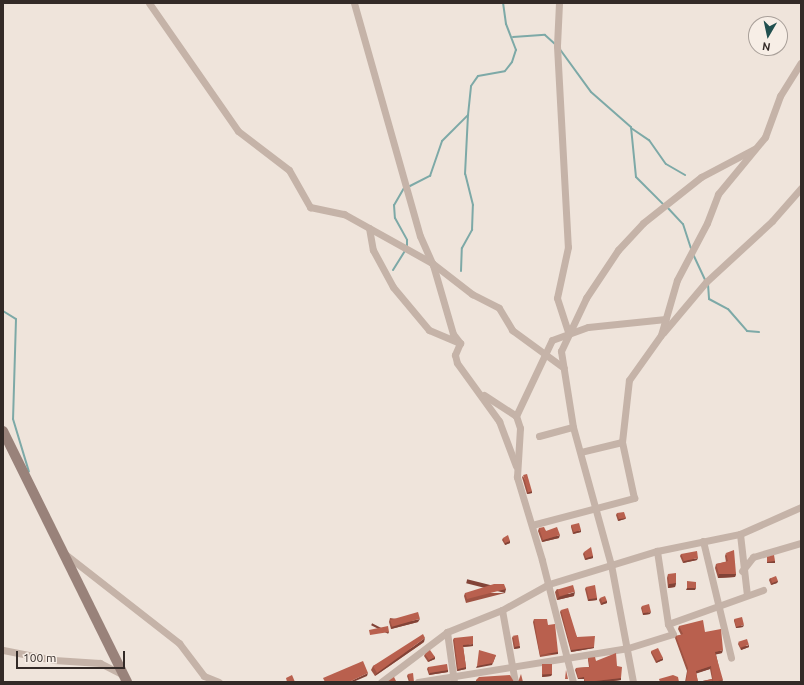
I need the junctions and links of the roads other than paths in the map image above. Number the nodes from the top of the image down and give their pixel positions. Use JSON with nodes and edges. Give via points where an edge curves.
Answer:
{"nodes":[{"id":1,"x":149,"y":3,"type":"edge"},
{"id":2,"x":354,"y":3,"type":"edge"},
{"id":3,"x":559,"y":3,"type":"edge"},
{"id":4,"x":801,"y":63,"type":"edge"},
{"id":5,"x":754,"y":149,"type":"junction"},
{"id":6,"x":801,"y":188,"type":"edge"},
{"id":7,"x":369,"y":228,"type":"junction"},
{"id":8,"x":432,"y":263,"type":"junction"},
{"id":9,"x":666,"y":319,"type":"junction"},
{"id":10,"x":568,"y":332,"type":"junction"},
{"id":11,"x":661,"y":335,"type":"junction"},
{"id":12,"x":460,"y":343,"type":"junction"},
{"id":13,"x":544,"y":355,"type":"junction"},
{"id":14,"x":564,"y":368,"type":"junction"},
{"id":15,"x":480,"y":393,"type":"junction"},
{"id":16,"x":516,"y":416,"type":"junction"},
{"id":17,"x":573,"y":427,"type":"junction"},
{"id":18,"x":3,"y":431,"type":"edge"},
{"id":19,"x":539,"y":436,"type":"dead end"},
{"id":20,"x":622,"y":442,"type":"junction"},
{"id":21,"x":581,"y":452,"type":"junction"},
{"id":22,"x":516,"y":466,"type":"junction"},
{"id":23,"x":594,"y":507,"type":"junction"},
{"id":24,"x":801,"y":508,"type":"edge"},
{"id":25,"x":532,"y":525,"type":"junction"},
{"id":26,"x":740,"y":534,"type":"junction"},
{"id":27,"x":703,"y":541,"type":"junction"},
{"id":28,"x":801,"y":543,"type":"edge"},
{"id":29,"x":61,"y":551,"type":"junction"},
{"id":30,"x":657,"y":551,"type":"junction"},
{"id":31,"x":611,"y":565,"type":"junction"},
{"id":32,"x":742,"y":571,"type":"junction"},
{"id":33,"x":549,"y":584,"type":"junction"},
{"id":34,"x":763,"y":590,"type":"dead end"},
{"id":35,"x":747,"y":595,"type":"junction"},
{"id":36,"x":720,"y":607,"type":"junction"},
{"id":37,"x":502,"y":610,"type":"junction"},
{"id":38,"x":668,"y":624,"type":"junction"},
{"id":39,"x":448,"y":632,"type":"junction"},
{"id":40,"x":628,"y":648,"type":"junction"},
{"id":41,"x":3,"y":650,"type":"edge"},
{"id":42,"x":569,"y":658,"type":"junction"},
{"id":43,"x":731,"y":658,"type":"dead end"},
{"id":44,"x":512,"y":666,"type":"junction"},
{"id":45,"x":125,"y":678,"type":"edge"},
{"id":46,"x":453,"y":679,"type":"edge"},
{"id":47,"x":219,"y":682,"type":"edge"},
{"id":48,"x":381,"y":682,"type":"edge"},
{"id":49,"x":418,"y":682,"type":"edge"},
{"id":50,"x":515,"y":682,"type":"edge"},
{"id":51,"x":573,"y":682,"type":"edge"},
{"id":52,"x":633,"y":682,"type":"edge"}],
"edges":[{"from":1,"to":7,"type":"street","via":[[238,131],[289,170],[310,207],[344,214]]},
{"from":2,"to":8,"type":"street","via":[[405,188]]},
{"from":3,"to":10,"type":"street","via":[[557,46],[568,247],[557,298]]},
{"from":4,"to":5,"type":"street","via":[[780,96],[765,137]]},
{"from":5,"to":9,"type":"street","via":[[718,194],[708,223],[676,280]]},
{"from":5,"to":10,"type":"street","via":[[701,177],[643,223],[618,250]]},
{"from":6,"to":11,"type":"street","via":[[772,221],[706,282]]},
{"from":7,"to":8,"type":"street"},
{"from":7,"to":12,"type":"street","via":[[373,250],[393,287],[429,330]]},
{"from":8,"to":12,"type":"street","via":[[453,334]]},
{"from":8,"to":13,"type":"street","via":[[472,294],[498,308],[512,330]]},
{"from":9,"to":10,"type":"street"},
{"from":9,"to":11,"type":"street"},
{"from":10,"to":13,"type":"street","via":[[552,340]]},
{"from":10,"to":14,"type":"street","via":[[561,351]]},
{"from":11,"to":20,"type":"street","via":[[629,380]]},
{"from":12,"to":15,"type":"street","via":[[455,355],[457,363]]},
{"from":13,"to":14,"type":"street"},
{"from":13,"to":16,"type":"street"},
{"from":14,"to":17,"type":"street"},
{"from":15,"to":16,"type":"street"},
{"from":15,"to":22,"type":"street","via":[[507,438]]},
{"from":16,"to":22,"type":"street","via":[[520,428]]},
{"from":17,"to":19,"type":"street"},
{"from":17,"to":21,"type":"street"},
{"from":18,"to":29,"type":"street"},
{"from":20,"to":21,"type":"street"},
{"from":20,"to":23,"type":"street","via":[[634,498]]},
{"from":21,"to":23,"type":"street"},
{"from":22,"to":25,"type":"street"},
{"from":23,"to":25,"type":"street"},
{"from":23,"to":31,"type":"street"},
{"from":24,"to":26,"type":"street"},
{"from":25,"to":33,"type":"street"},
{"from":26,"to":27,"type":"street"},
{"from":26,"to":32,"type":"street"},
{"from":27,"to":30,"type":"street"},
{"from":27,"to":36,"type":"street"},
{"from":28,"to":32,"type":"street","via":[[754,557]]},
{"from":29,"to":45,"type":"street"},
{"from":29,"to":47,"type":"street","via":[[151,619],[179,643],[197,670]]},
{"from":30,"to":31,"type":"street"},
{"from":30,"to":38,"type":"street"},
{"from":31,"to":33,"type":"street"},
{"from":31,"to":40,"type":"street"},
{"from":32,"to":35,"type":"street"},
{"from":33,"to":37,"type":"street"},
{"from":33,"to":42,"type":"street"},
{"from":34,"to":35,"type":"street"},
{"from":35,"to":36,"type":"street"},
{"from":36,"to":38,"type":"street"},
{"from":36,"to":43,"type":"street"},
{"from":37,"to":39,"type":"street"},
{"from":37,"to":44,"type":"street"},
{"from":38,"to":40,"type":"street","via":[[673,634]]},
{"from":39,"to":46,"type":"street"},
{"from":39,"to":48,"type":"street"},
{"from":40,"to":42,"type":"street"},
{"from":40,"to":52,"type":"street"},
{"from":41,"to":45,"type":"street","via":[[54,660],[100,664]]},
{"from":42,"to":44,"type":"street"},
{"from":42,"to":51,"type":"street"},
{"from":44,"to":46,"type":"street"},
{"from":44,"to":50,"type":"street"},
{"from":46,"to":49,"type":"street"}]}
